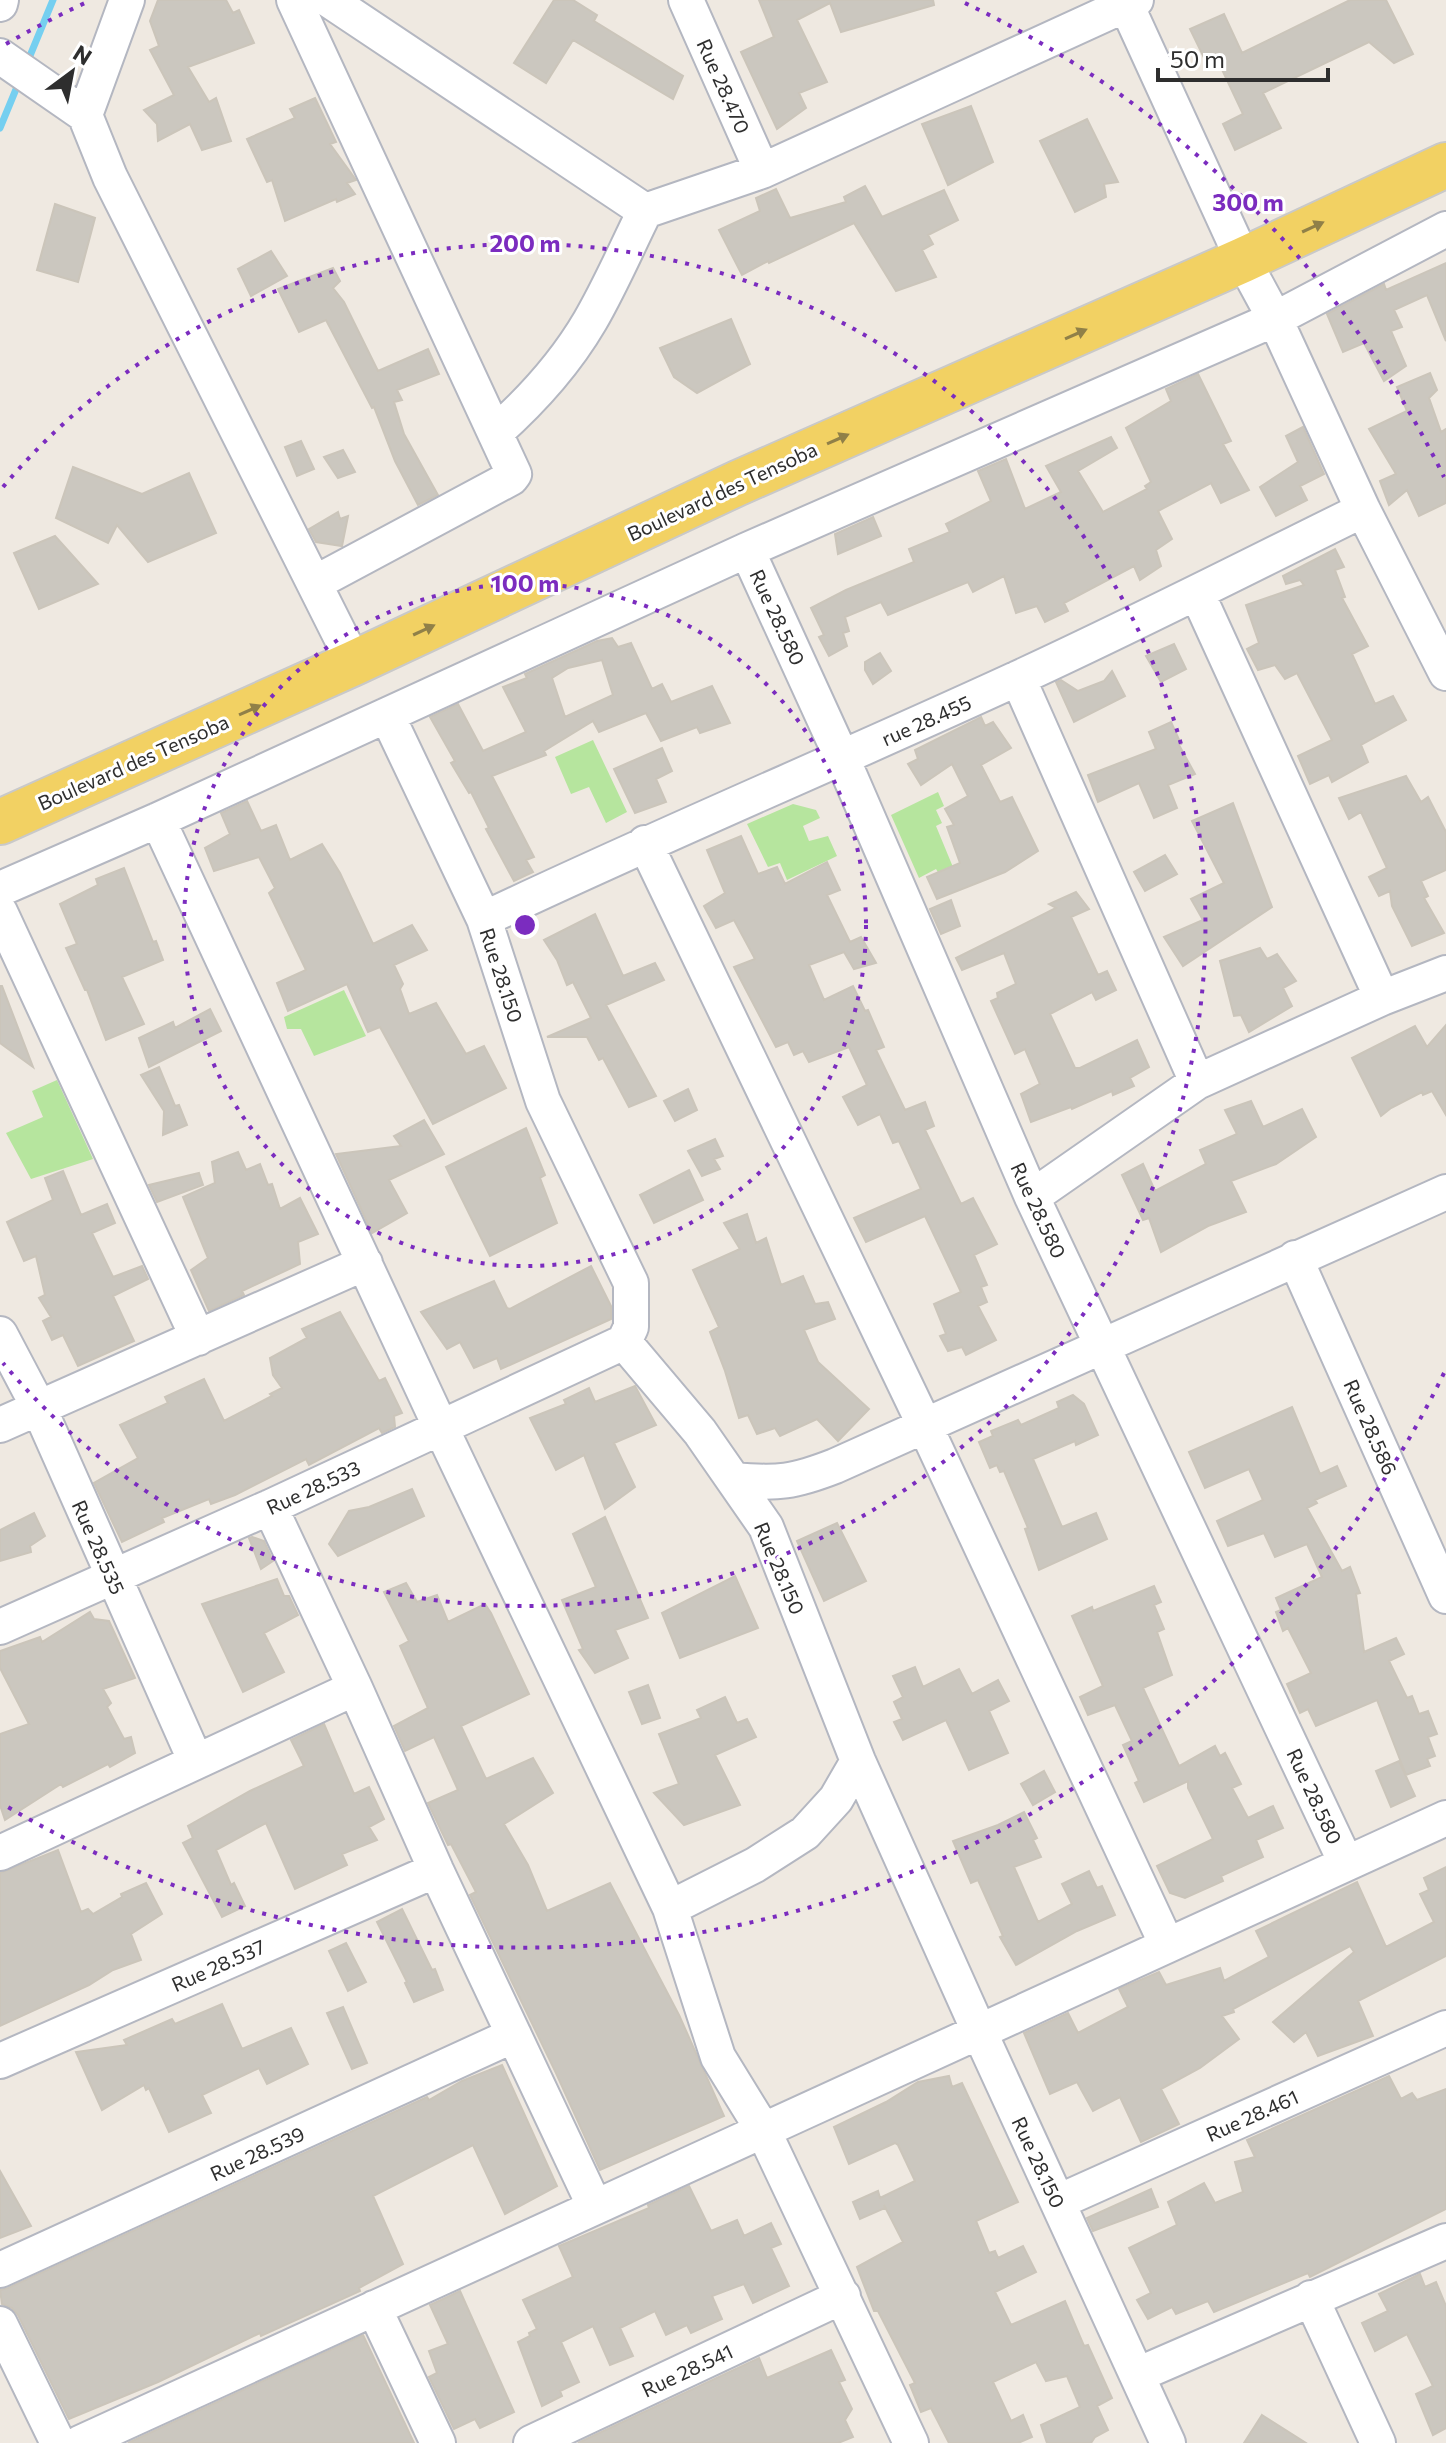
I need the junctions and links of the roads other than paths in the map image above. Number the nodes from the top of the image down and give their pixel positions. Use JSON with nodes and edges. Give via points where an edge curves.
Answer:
{"nodes":[{"id":1,"x":127,"y":0,"type":"edge"},
{"id":2,"x":294,"y":0,"type":"edge"},
{"id":3,"x":329,"y":0,"type":"edge"},
{"id":4,"x":686,"y":0,"type":"edge"},
{"id":5,"x":1129,"y":2,"type":"edge"},
{"id":6,"x":0,"y":56,"type":"edge"},
{"id":7,"x":85,"y":115,"type":"junction"},
{"id":8,"x":1446,"y":134,"type":"edge"},
{"id":9,"x":1446,"y":165,"type":"edge"},
{"id":10,"x":762,"y":171,"type":"junction"},
{"id":11,"x":645,"y":211,"type":"junction"},
{"id":12,"x":1446,"y":229,"type":"edge"},
{"id":13,"x":1236,"y":246,"type":"junction"},
{"id":14,"x":1275,"y":319,"type":"junction"},
{"id":15,"x":495,"y":433,"type":"junction"},
{"id":16,"x":1363,"y":510,"type":"junction"},
{"id":17,"x":747,"y":550,"type":"junction"},
{"id":18,"x":315,"y":583,"type":"junction"},
{"id":19,"x":1197,"y":593,"type":"junction"},
{"id":20,"x":348,"y":649,"type":"junction"},
{"id":21,"x":1446,"y":673,"type":"edge"},
{"id":22,"x":1018,"y":678,"type":"junction"},
{"id":23,"x":387,"y":715,"type":"junction"},
{"id":24,"x":842,"y":758,"type":"junction"},
{"id":25,"x":0,"y":791,"type":"edge"},
{"id":26,"x":158,"y":820,"type":"junction"},
{"id":27,"x":0,"y":822,"type":"edge"},
{"id":28,"x":645,"y":843,"type":"junction"},
{"id":29,"x":0,"y":889,"type":"edge"},
{"id":30,"x":0,"y":912,"type":"edge"},
{"id":31,"x":484,"y":919,"type":"junction"},
{"id":32,"x":1446,"y":973,"type":"edge"},
{"id":33,"x":1382,"y":998,"type":"junction"},
{"id":34,"x":1197,"y":1082,"type":"junction"},
{"id":35,"x":1446,"y":1192,"type":"edge"},
{"id":36,"x":1032,"y":1197,"type":"junction"},
{"id":37,"x":1295,"y":1258,"type":"junction"},
{"id":38,"x":365,"y":1263,"type":"junction"},
{"id":39,"x":0,"y":1334,"type":"edge"},
{"id":40,"x":198,"y":1338,"type":"junction"},
{"id":41,"x":624,"y":1342,"type":"junction"},
{"id":42,"x":1103,"y":1345,"type":"junction"},
{"id":43,"x":39,"y":1408,"type":"junction"},
{"id":44,"x":0,"y":1425,"type":"edge"},
{"id":45,"x":925,"y":1426,"type":"junction"},
{"id":46,"x":441,"y":1428,"type":"junction"},
{"id":47,"x":734,"y":1480,"type":"junction"},
{"id":48,"x":270,"y":1507,"type":"junction"},
{"id":49,"x":112,"y":1577,"type":"junction"},
{"id":50,"x":1446,"y":1596,"type":"edge"},
{"id":51,"x":0,"y":1627,"type":"edge"},
{"id":52,"x":355,"y":1688,"type":"junction"},
{"id":53,"x":858,"y":1761,"type":"junction"},
{"id":54,"x":196,"y":1762,"type":"junction"},
{"id":55,"x":1446,"y":1818,"type":"edge"},
{"id":56,"x":0,"y":1853,"type":"edge"},
{"id":57,"x":1346,"y":1863,"type":"junction"},
{"id":58,"x":436,"y":1870,"type":"junction"},
{"id":59,"x":670,"y":1908,"type":"junction"},
{"id":60,"x":1167,"y":1945,"type":"junction"},
{"id":61,"x":1446,"y":2028,"type":"edge"},
{"id":62,"x":979,"y":2031,"type":"junction"},
{"id":63,"x":514,"y":2035,"type":"junction"},
{"id":64,"x":0,"y":2061,"type":"edge"},
{"id":65,"x":763,"y":2130,"type":"junction"},
{"id":66,"x":1058,"y":2202,"type":"junction"},
{"id":67,"x":595,"y":2207,"type":"junction"},
{"id":68,"x":1446,"y":2241,"type":"edge"},
{"id":69,"x":0,"y":2270,"type":"edge"},
{"id":70,"x":843,"y":2296,"type":"junction"},
{"id":71,"x":1311,"y":2298,"type":"junction"},
{"id":72,"x":374,"y":2308,"type":"junction"},
{"id":73,"x":0,"y":2324,"type":"edge"},
{"id":74,"x":1137,"y":2375,"type":"junction"},
{"id":75,"x":58,"y":2443,"type":"edge"},
{"id":76,"x":80,"y":2443,"type":"edge"},
{"id":77,"x":438,"y":2443,"type":"edge"},
{"id":78,"x":531,"y":2443,"type":"edge"},
{"id":79,"x":911,"y":2443,"type":"edge"},
{"id":80,"x":1168,"y":2443,"type":"edge"},
{"id":81,"x":1378,"y":2443,"type":"edge"}],
"edges":[{"from":1,"to":7,"type":"street"},
{"from":2,"to":15,"type":"street"},
{"from":3,"to":11,"type":"street"},
{"from":4,"to":10,"type":"street","name":"Rue 28.470"},
{"from":5,"to":10,"type":"street"},
{"from":5,"to":13,"type":"street"},
{"from":6,"to":7,"type":"street"},
{"from":7,"to":18,"type":"street","via":[[110,177]]},
{"from":8,"to":13,"type":"main road","name":"Boulevard des Tensoba"},
{"from":13,"to":9,"type":"main road","name":"Boulevard des Tensoba","one_way":true},
{"from":10,"to":11,"type":"street"},
{"from":11,"to":15,"type":"street","via":[[583,332],[521,410]]},
{"from":12,"to":14,"type":"street"},
{"from":13,"to":14,"type":"street"},
{"from":13,"to":20,"type":"main road","name":"Boulevard des Tensoba","via":[[738,483]]},
{"from":14,"to":16,"type":"street"},
{"from":14,"to":17,"type":"street"},
{"from":15,"to":18,"type":"street","via":[[512,468],[511,478]]},
{"from":16,"to":19,"type":"street","name":"rue 28.455"},
{"from":16,"to":21,"type":"street"},
{"from":17,"to":23,"type":"street"},
{"from":17,"to":24,"type":"street","name":"Rue 28.580"},
{"from":18,"to":20,"type":"street"},
{"from":19,"to":22,"type":"street","name":"rue 28.455"},
{"from":19,"to":33,"type":"street"},
{"from":20,"to":25,"type":"main road","name":"Boulevard des Tensoba"},
{"from":27,"to":20,"type":"main road","name":"Boulevard des Tensoba","one_way":true},
{"from":22,"to":24,"type":"street","name":"rue 28.455"},
{"from":22,"to":34,"type":"street"},
{"from":23,"to":26,"type":"street"},
{"from":23,"to":31,"type":"street","name":"Rue 28.150"},
{"from":24,"to":28,"type":"street","name":"rue 28.455"},
{"from":24,"to":36,"type":"street","name":"Rue 28.580"},
{"from":26,"to":29,"type":"street"},
{"from":26,"to":38,"type":"street"},
{"from":28,"to":31,"type":"street","name":"rue 28.455"},
{"from":28,"to":45,"type":"street"},
{"from":30,"to":40,"type":"street"},
{"from":31,"to":41,"type":"street","name":"Rue 28.150","via":[[543,1101],[631,1283],[631,1327]]},
{"from":32,"to":33,"type":"street"},
{"from":33,"to":34,"type":"street"},
{"from":34,"to":36,"type":"street"},
{"from":35,"to":37,"type":"street"},
{"from":36,"to":42,"type":"street","name":"Rue 28.580"},
{"from":37,"to":42,"type":"street"},
{"from":37,"to":50,"type":"street","name":"Rue 28.586"},
{"from":38,"to":40,"type":"street"},
{"from":38,"to":46,"type":"street"},
{"from":39,"to":43,"type":"street","name":"Rue 28.535"},
{"from":40,"to":43,"type":"street"},
{"from":41,"to":46,"type":"street","name":"Rue 28.533"},
{"from":41,"to":47,"type":"street","name":"Rue 28.150"},
{"from":42,"to":45,"type":"street"},
{"from":42,"to":57,"type":"street","name":"Rue 28.580"},
{"from":43,"to":44,"type":"street"},
{"from":43,"to":49,"type":"street","name":"Rue 28.535"},
{"from":45,"to":47,"type":"street","via":[[798,1480]]},
{"from":45,"to":60,"type":"street"},
{"from":46,"to":48,"type":"street","name":"Rue 28.533"},
{"from":46,"to":59,"type":"street"},
{"from":47,"to":53,"type":"street","name":"Rue 28.150","via":[[766,1527]]},
{"from":48,"to":49,"type":"street","name":"Rue 28.533"},
{"from":48,"to":52,"type":"street"},
{"from":49,"to":51,"type":"street","name":"Rue 28.533"},
{"from":49,"to":54,"type":"street","name":"Rue 28.535"},
{"from":52,"to":54,"type":"street"},
{"from":52,"to":58,"type":"street"},
{"from":53,"to":59,"type":"street","via":[[836,1799],[805,1833]]},
{"from":53,"to":62,"type":"street","name":"Rue 28.150"},
{"from":54,"to":56,"type":"street"},
{"from":55,"to":57,"type":"street"},
{"from":57,"to":60,"type":"street"},
{"from":58,"to":63,"type":"street"},
{"from":58,"to":64,"type":"street","name":"Rue 28.537"},
{"from":59,"to":65,"type":"street","via":[[718,2057]]},
{"from":60,"to":62,"type":"street"},
{"from":61,"to":66,"type":"street","name":"Rue 28.461"},
{"from":62,"to":65,"type":"street"},
{"from":62,"to":66,"type":"street","name":"Rue 28.150"},
{"from":63,"to":67,"type":"street"},
{"from":63,"to":69,"type":"street","name":"Rue 28.539"},
{"from":65,"to":67,"type":"street"},
{"from":65,"to":70,"type":"street"},
{"from":66,"to":74,"type":"street","name":"Rue 28.150"},
{"from":67,"to":72,"type":"street"},
{"from":68,"to":71,"type":"street"},
{"from":70,"to":78,"type":"street","name":"Rue 28.541"},
{"from":70,"to":79,"type":"street"},
{"from":71,"to":74,"type":"street"},
{"from":71,"to":81,"type":"street"},
{"from":72,"to":76,"type":"street"},
{"from":72,"to":77,"type":"street"},
{"from":73,"to":75,"type":"street"},
{"from":74,"to":80,"type":"street","name":"Rue 28.150"}]}
